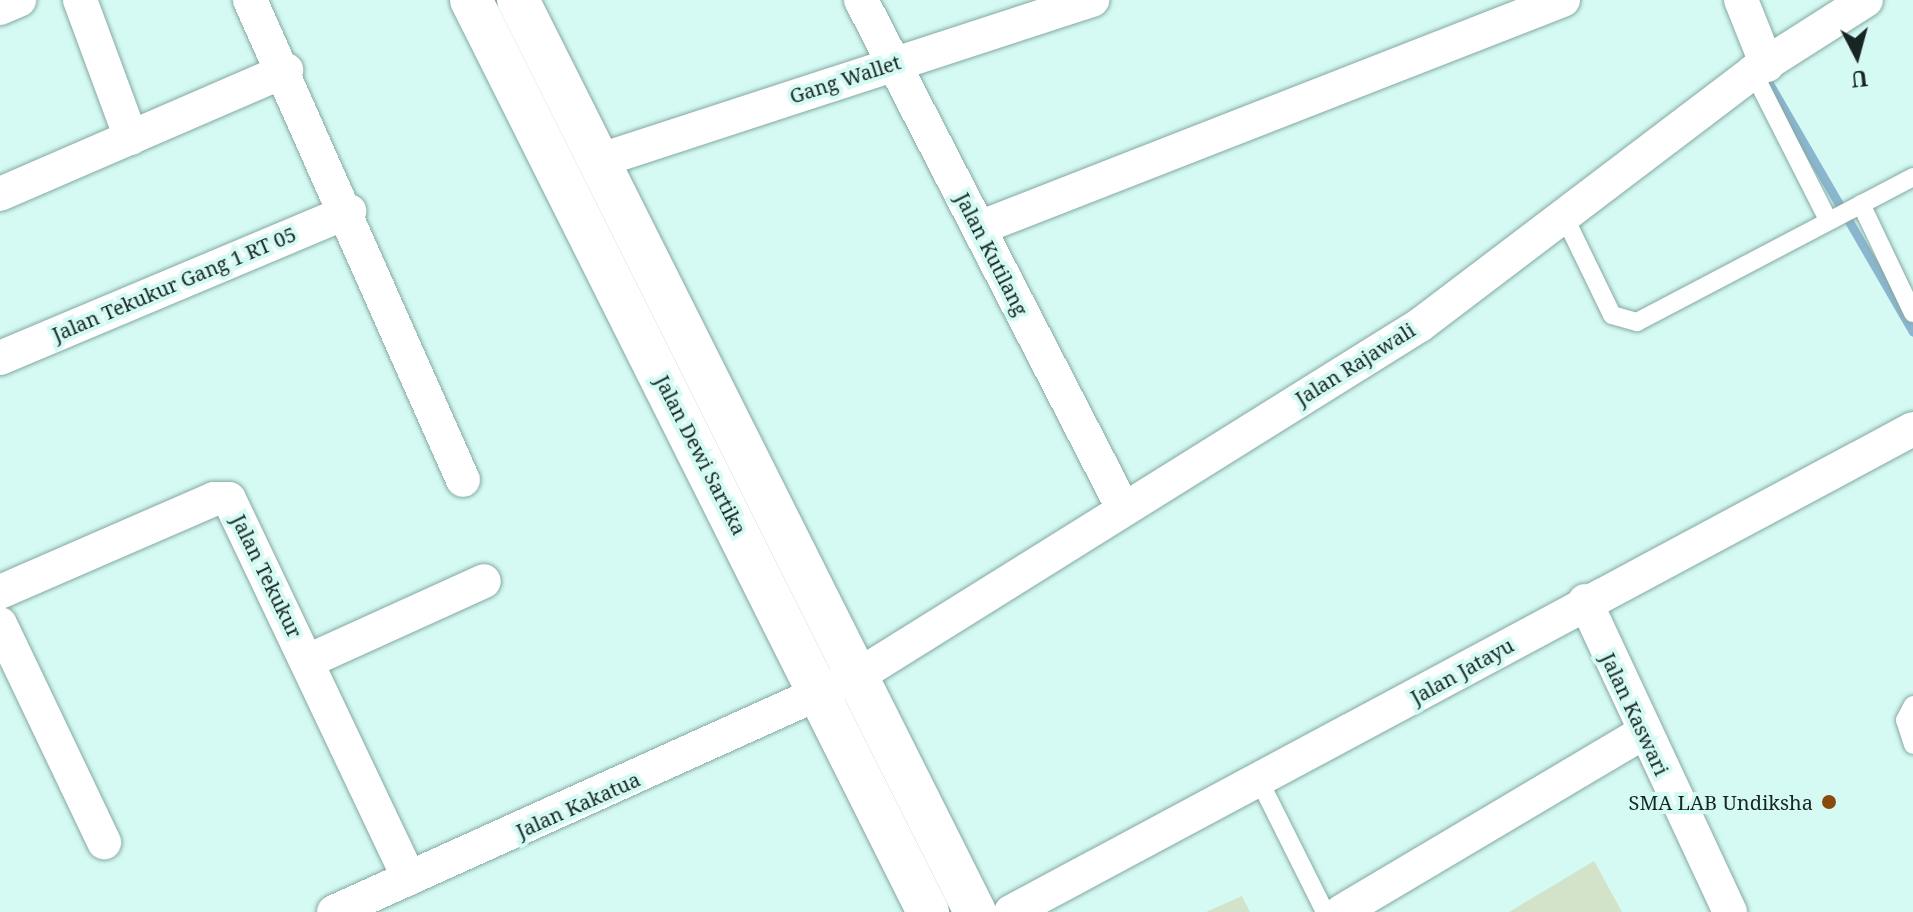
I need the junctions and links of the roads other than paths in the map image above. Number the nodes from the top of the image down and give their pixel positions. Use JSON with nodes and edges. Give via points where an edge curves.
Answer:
{"nodes":[{"id":1,"x":19,"y":0,"type":"edge"},
{"id":2,"x":80,"y":0,"type":"edge"},
{"id":3,"x":250,"y":0,"type":"edge"},
{"id":4,"x":861,"y":0,"type":"edge"},
{"id":5,"x":1092,"y":0,"type":"edge"},
{"id":6,"x":1563,"y":0,"type":"edge"},
{"id":7,"x":1741,"y":0,"type":"edge"},
{"id":8,"x":1866,"y":0,"type":"edge"},
{"id":9,"x":520,"y":1,"type":"edge"},
{"id":10,"x":0,"y":8,"type":"edge"},
{"id":11,"x":476,"y":10,"type":"edge"},
{"id":12,"x":894,"y":62,"type":"junction"},
{"id":13,"x":1760,"y":69,"type":"junction"},
{"id":14,"x":286,"y":70,"type":"junction"},
{"id":15,"x":131,"y":138,"type":"junction"},
{"id":16,"x":598,"y":161,"type":"junction"},
{"id":17,"x":1913,"y":177,"type":"edge"},
{"id":18,"x":0,"y":194,"type":"edge"},
{"id":19,"x":1860,"y":205,"type":"junction"},
{"id":20,"x":349,"y":211,"type":"junction"},
{"id":21,"x":1564,"y":216,"type":"junction"},
{"id":22,"x":1832,"y":218,"type":"junction"},
{"id":23,"x":979,"y":228,"type":"junction"},
{"id":24,"x":1913,"y":313,"type":"edge"},
{"id":25,"x":0,"y":358,"type":"edge"},
{"id":26,"x":1913,"y":429,"type":"edge"},
{"id":27,"x":463,"y":480,"type":"dead end"},
{"id":28,"x":1123,"y":508,"type":"junction"},
{"id":29,"x":484,"y":581,"type":"dead end"},
{"id":30,"x":0,"y":592,"type":"edge"},
{"id":31,"x":1585,"y":601,"type":"junction"},
{"id":32,"x":0,"y":624,"type":"edge"},
{"id":33,"x":308,"y":661,"type":"junction"},
{"id":34,"x":859,"y":675,"type":"junction"},
{"id":35,"x":823,"y":696,"type":"junction"},
{"id":36,"x":1913,"y":705,"type":"edge"},
{"id":37,"x":1643,"y":733,"type":"junction"},
{"id":38,"x":1913,"y":745,"type":"edge"},
{"id":39,"x":1261,"y":784,"type":"junction"},
{"id":40,"x":104,"y":842,"type":"dead end"},
{"id":41,"x":409,"y":878,"type":"junction"},
{"id":42,"x":334,"y":912,"type":"edge"},
{"id":43,"x":928,"y":912,"type":"edge"},
{"id":44,"x":975,"y":912,"type":"edge"},
{"id":45,"x":1011,"y":912,"type":"edge"},
{"id":46,"x":1325,"y":912,"type":"edge"},
{"id":47,"x":1341,"y":912,"type":"edge"},
{"id":48,"x":1730,"y":912,"type":"edge"}],
"edges":[{"from":1,"to":10,"type":"street"},
{"from":2,"to":15,"type":"street"},
{"from":3,"to":14,"type":"street"},
{"from":4,"to":12,"type":"street","name":"Jalan Kutilang"},
{"from":5,"to":12,"type":"street","name":"Gang Wallet"},
{"from":6,"to":23,"type":"street"},
{"from":7,"to":13,"type":"street"},
{"from":8,"to":13,"type":"street","name":"Jalan Rajawali"},
{"from":9,"to":11,"type":"street"},
{"from":9,"to":16,"type":"street","name":"Jalan Dewi Sartika"},
{"from":11,"to":35,"type":"street","name":"Jalan Dewi Sartika"},
{"from":12,"to":16,"type":"street","name":"Gang Wallet"},
{"from":12,"to":23,"type":"street","name":"Jalan Kutilang"},
{"from":13,"to":21,"type":"street","name":"Jalan Rajawali"},
{"from":13,"to":22,"type":"lane"},
{"from":14,"to":15,"type":"street"},
{"from":14,"to":20,"type":"street"},
{"from":15,"to":18,"type":"street"},
{"from":16,"to":34,"type":"street","name":"Jalan Dewi Sartika"},
{"from":17,"to":19,"type":"lane"},
{"from":19,"to":22,"type":"lane"},
{"from":19,"to":24,"type":"lane"},
{"from":20,"to":25,"type":"street","name":"Jalan Tekukur Gang 1 RT 05"},
{"from":20,"to":27,"type":"street"},
{"from":21,"to":22,"type":"lane","via":[[1612,315],[1622,323],[1652,320]]},
{"from":21,"to":28,"type":"street","name":"Jalan Rajawali","via":[[1420,325]]},
{"from":23,"to":28,"type":"street","name":"Jalan Kutilang"},
{"from":26,"to":31,"type":"street","name":"Jalan Jatayu"},
{"from":28,"to":34,"type":"street","name":"Jalan Rajawali"},
{"from":29,"to":33,"type":"street"},
{"from":30,"to":33,"type":"street","name":"Jalan Tekukur","via":[[214,499],[229,499]]},
{"from":31,"to":37,"type":"street","name":"Jalan Kaswari"},
{"from":31,"to":39,"type":"street","name":"Jalan Jatayu"},
{"from":32,"to":40,"type":"street"},
{"from":33,"to":41,"type":"street","name":"Jalan Tekukur"},
{"from":34,"to":35,"type":"street","name":"Jalan Rajawali"},
{"from":34,"to":44,"type":"street","name":"Jalan Dewi Sartika"},
{"from":35,"to":41,"type":"street","name":"Jalan Kakatua"},
{"from":35,"to":43,"type":"street","name":"Jalan Dewi Sartika"},
{"from":36,"to":38,"type":"lane","via":[[1905,720]]},
{"from":37,"to":47,"type":"street"},
{"from":37,"to":48,"type":"street","name":"Jalan Kaswari"},
{"from":39,"to":45,"type":"street","name":"Jalan Jatayu"},
{"from":39,"to":46,"type":"lane"},
{"from":41,"to":42,"type":"street","name":"Jalan Kakatua"}]}
